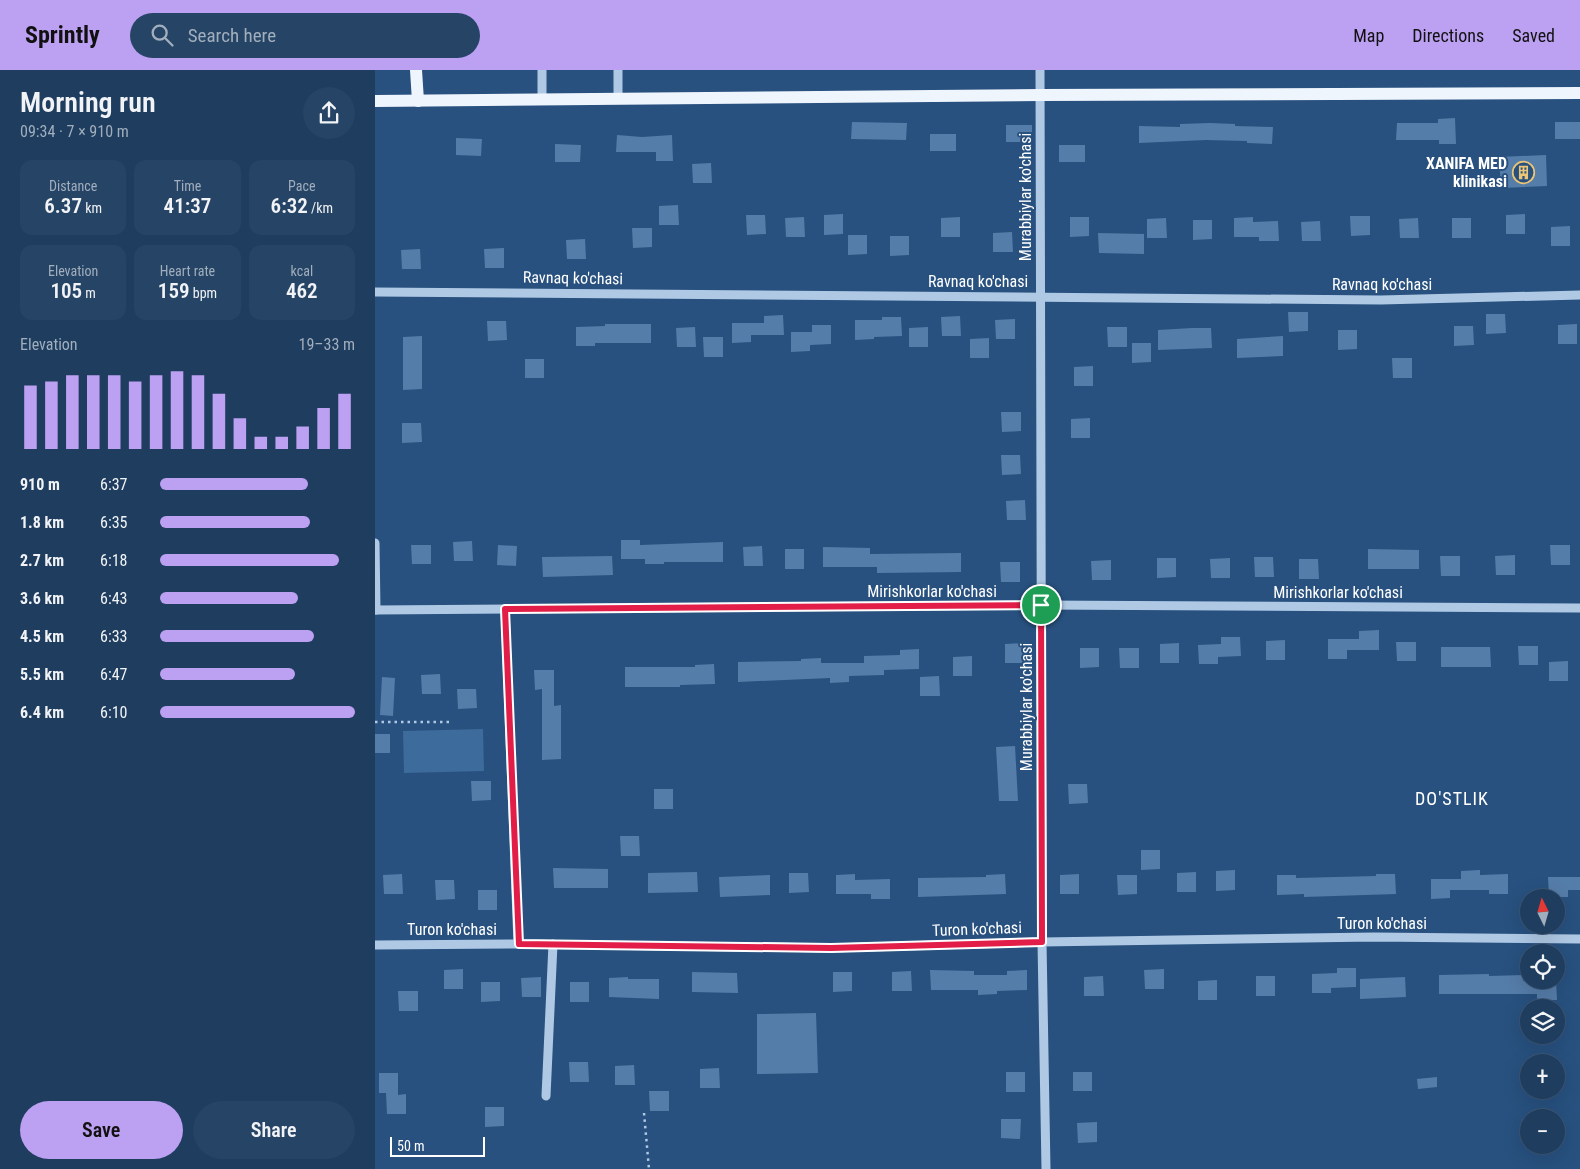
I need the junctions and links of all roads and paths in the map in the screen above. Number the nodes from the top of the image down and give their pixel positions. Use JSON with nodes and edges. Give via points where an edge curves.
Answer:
{"nodes":[{"id":1,"x":416,"y":70,"type":"edge"},
{"id":2,"x":542,"y":70,"type":"edge"},
{"id":3,"x":618,"y":70,"type":"edge"},
{"id":4,"x":1040,"y":70,"type":"edge"},
{"id":5,"x":1580,"y":93,"type":"edge"},
{"id":6,"x":1040,"y":95,"type":"junction"},
{"id":7,"x":542,"y":99,"type":"junction"},
{"id":8,"x":618,"y":99,"type":"junction"},
{"id":9,"x":375,"y":101,"type":"edge"},
{"id":10,"x":418,"y":101,"type":"junction"},
{"id":11,"x":375,"y":292,"type":"edge"},
{"id":12,"x":1580,"y":295,"type":"edge"},
{"id":13,"x":1040,"y":296,"type":"junction"},
{"id":14,"x":375,"y":543,"type":"edge"},
{"id":15,"x":1041,"y":605,"type":"junction"},
{"id":16,"x":1580,"y":608,"type":"edge"},
{"id":17,"x":505,"y":609,"type":"junction"},
{"id":18,"x":376,"y":610,"type":"edge"},
{"id":19,"x":375,"y":722,"type":"edge"},
{"id":20,"x":450,"y":722,"type":"dead end"},
{"id":21,"x":1580,"y":939,"type":"edge"},
{"id":22,"x":1042,"y":942,"type":"junction"},
{"id":23,"x":519,"y":944,"type":"junction"},
{"id":24,"x":553,"y":944,"type":"junction"},
{"id":25,"x":375,"y":945,"type":"edge"},
{"id":26,"x":546,"y":1096,"type":"dead end"},
{"id":27,"x":644,"y":1113,"type":"dead end"},
{"id":28,"x":649,"y":1169,"type":"edge"},
{"id":29,"x":1046,"y":1169,"type":"edge"}],
"edges":[{"from":1,"to":10,"type":"main road"},
{"from":2,"to":7,"type":"street"},
{"from":3,"to":8,"type":"street"},
{"from":4,"to":6,"type":"street","name":"Murabbiylar ko'chasi"},
{"from":5,"to":6,"type":"main road"},
{"from":6,"to":8,"type":"main road"},
{"from":6,"to":13,"type":"street","name":"Murabbiylar ko'chasi"},
{"from":7,"to":8,"type":"main road"},
{"from":7,"to":10,"type":"main road"},
{"from":9,"to":10,"type":"main road"},
{"from":11,"to":13,"type":"street","name":"Ravnaq ko'chasi"},
{"from":12,"to":13,"type":"street","name":"Ravnaq ko'chasi","via":[[1381,300]]},
{"from":13,"to":15,"type":"street","name":"Murabbiylar ko'chasi"},
{"from":14,"to":18,"type":"street"},
{"from":15,"to":16,"type":"street","name":"Mirishkorlar ko'chasi"},
{"from":15,"to":17,"type":"street","name":"Mirishkorlar ko'chasi"},
{"from":15,"to":22,"type":"street","name":"Murabbiylar ko'chasi"},
{"from":17,"to":18,"type":"street","name":"Mirishkorlar ko'chasi"},
{"from":17,"to":23,"type":"street"},
{"from":19,"to":20,"type":"path"},
{"from":21,"to":22,"type":"street","name":"Turon ko'chasi"},
{"from":22,"to":24,"type":"street","name":"Turon ko'chasi","via":[[831,948]]},
{"from":22,"to":29,"type":"street","name":"Murabbiylar ko'chasi"},
{"from":23,"to":24,"type":"street","name":"Turon ko'chasi"},
{"from":23,"to":25,"type":"street","name":"Turon ko'chasi"},
{"from":24,"to":26,"type":"street"},
{"from":27,"to":28,"type":"path"}]}
